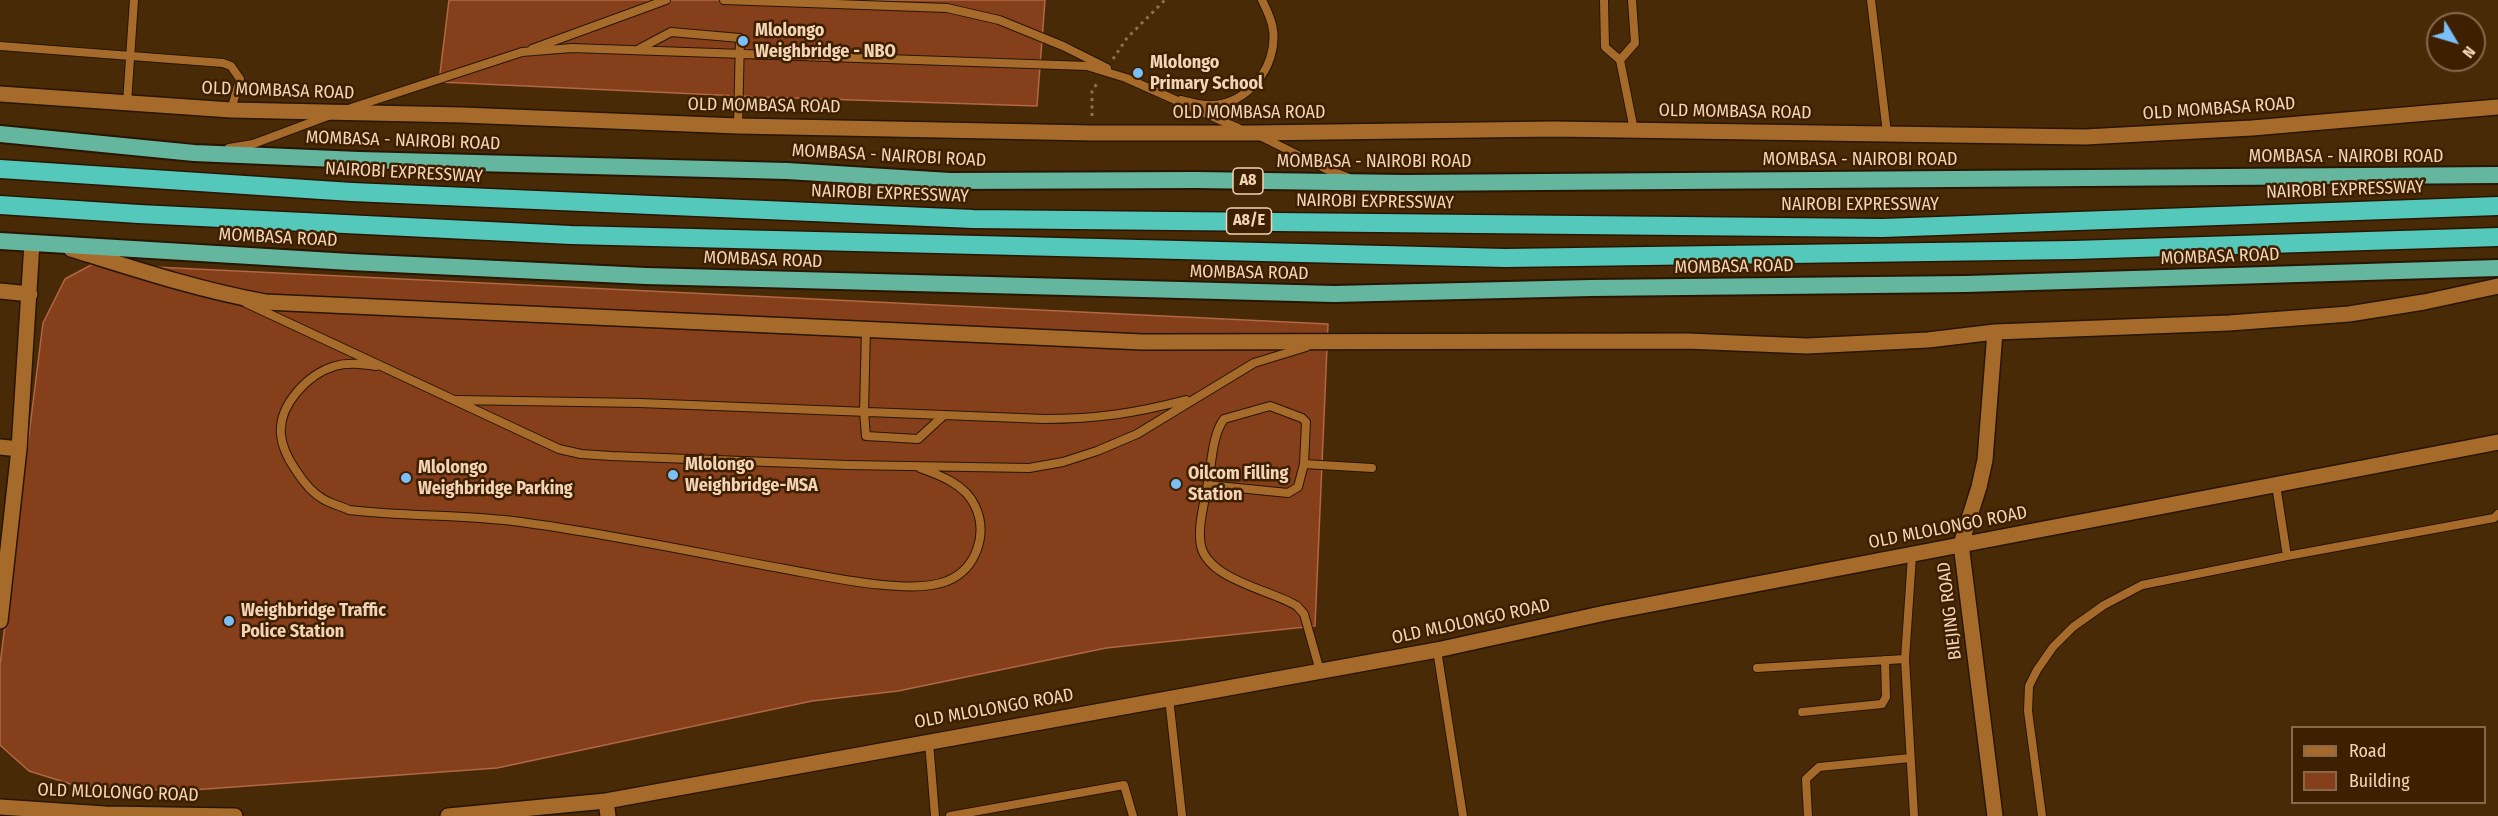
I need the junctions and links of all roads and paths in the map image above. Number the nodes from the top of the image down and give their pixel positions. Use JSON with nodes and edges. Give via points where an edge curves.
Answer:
{"nodes":[{"id":1,"x":134,"y":0,"type":"edge"},
{"id":2,"x":666,"y":0,"type":"edge"},
{"id":3,"x":724,"y":0,"type":"edge"},
{"id":4,"x":1262,"y":0,"type":"edge"},
{"id":5,"x":1604,"y":0,"type":"edge"},
{"id":6,"x":1632,"y":0,"type":"edge"},
{"id":7,"x":1871,"y":0,"type":"edge"},
{"id":8,"x":0,"y":45,"type":"edge"},
{"id":9,"x":637,"y":50,"type":"junction"},
{"id":10,"x":522,"y":52,"type":"junction"},
{"id":11,"x":740,"y":54,"type":"junction"},
{"id":12,"x":130,"y":57,"type":"junction"},
{"id":13,"x":1620,"y":60,"type":"junction"},
{"id":14,"x":1126,"y":78,"type":"junction"},
{"id":15,"x":0,"y":94,"type":"edge"},
{"id":16,"x":1170,"y":98,"type":"junction"},
{"id":17,"x":127,"y":104,"type":"junction"},
{"id":18,"x":2498,"y":107,"type":"edge"},
{"id":19,"x":231,"y":110,"type":"junction"},
{"id":20,"x":338,"y":113,"type":"junction"},
{"id":21,"x":738,"y":126,"type":"junction"},
{"id":22,"x":1634,"y":130,"type":"junction"},
{"id":23,"x":1254,"y":133,"type":"junction"},
{"id":24,"x":1887,"y":133,"type":"junction"},
{"id":25,"x":0,"y":134,"type":"edge"},
{"id":26,"x":194,"y":153,"type":"junction"},
{"id":27,"x":0,"y":169,"type":"edge"},
{"id":28,"x":2498,"y":175,"type":"edge"},
{"id":29,"x":1406,"y":183,"type":"junction"},
{"id":30,"x":0,"y":205,"type":"edge"},
{"id":31,"x":2498,"y":206,"type":"edge"},
{"id":32,"x":2498,"y":237,"type":"edge"},
{"id":33,"x":0,"y":241,"type":"edge"},
{"id":34,"x":32,"y":243,"type":"junction"},
{"id":35,"x":60,"y":245,"type":"junction"},
{"id":36,"x":2498,"y":268,"type":"edge"},
{"id":37,"x":2498,"y":286,"type":"edge"},
{"id":38,"x":0,"y":291,"type":"edge"},
{"id":39,"x":30,"y":294,"type":"junction"},
{"id":40,"x":232,"y":296,"type":"junction"},
{"id":41,"x":866,"y":328,"type":"junction"},
{"id":42,"x":1995,"y":332,"type":"junction"},
{"id":43,"x":1316,"y":343,"type":"junction"},
{"id":44,"x":389,"y":369,"type":"junction"},
{"id":45,"x":1197,"y":398,"type":"junction"},
{"id":46,"x":454,"y":400,"type":"junction"},
{"id":47,"x":864,"y":412,"type":"junction"},
{"id":48,"x":944,"y":415,"type":"junction"},
{"id":49,"x":2498,"y":442,"type":"edge"},
{"id":50,"x":0,"y":447,"type":"edge"},
{"id":51,"x":19,"y":449,"type":"junction"},
{"id":52,"x":1304,"y":464,"type":"junction"},
{"id":53,"x":913,"y":466,"type":"junction"},
{"id":54,"x":1372,"y":468,"type":"dead end"},
{"id":55,"x":1208,"y":485,"type":"junction"},
{"id":56,"x":2276,"y":485,"type":"junction"},
{"id":57,"x":2498,"y":514,"type":"edge"},
{"id":58,"x":1961,"y":544,"type":"junction"},
{"id":59,"x":1912,"y":556,"type":"junction"},
{"id":60,"x":2287,"y":556,"type":"junction"},
{"id":61,"x":2,"y":576,"type":"edge"},
{"id":62,"x":0,"y":621,"type":"edge"},
{"id":63,"x":1437,"y":650,"type":"junction"},
{"id":64,"x":1905,"y":659,"type":"junction"},
{"id":65,"x":1885,"y":660,"type":"junction"},
{"id":66,"x":1757,"y":668,"type":"dead end"},
{"id":67,"x":1320,"y":671,"type":"junction"},
{"id":68,"x":1168,"y":697,"type":"junction"},
{"id":69,"x":1802,"y":712,"type":"dead end"},
{"id":70,"x":929,"y":741,"type":"junction"},
{"id":71,"x":1910,"y":758,"type":"junction"},
{"id":72,"x":607,"y":808,"type":"edge"},
{"id":73,"x":3,"y":810,"type":"edge"},
{"id":74,"x":105,"y":815,"type":"edge"},
{"id":75,"x":235,"y":816,"type":"edge"},
{"id":76,"x":448,"y":816,"type":"edge"},
{"id":77,"x":935,"y":816,"type":"edge"},
{"id":78,"x":950,"y":816,"type":"edge"},
{"id":79,"x":1133,"y":816,"type":"edge"},
{"id":80,"x":1182,"y":816,"type":"edge"},
{"id":81,"x":1461,"y":816,"type":"edge"},
{"id":82,"x":1808,"y":816,"type":"edge"},
{"id":83,"x":1914,"y":816,"type":"edge"},
{"id":84,"x":1995,"y":816,"type":"edge"},
{"id":85,"x":2042,"y":816,"type":"edge"}],
"edges":[{"from":1,"to":12,"type":"lane"},
{"from":2,"to":10,"type":"lane"},
{"from":3,"to":14,"type":"lane","via":[[946,8],[972,13],[1063,46]]},
{"from":4,"to":16,"type":"lane","via":[[1272,24],[1273,47],[1267,67],[1256,83],[1228,102],[1209,105]]},
{"from":5,"to":13,"type":"lane","via":[[1605,47]]},
{"from":6,"to":13,"type":"lane","via":[[1635,43]]},
{"from":7,"to":24,"type":"lane"},
{"from":8,"to":12,"type":"lane"},
{"from":9,"to":10,"type":"lane","via":[[572,48]]},
{"from":9,"to":11,"type":"lane"},
{"from":9,"to":11,"type":"lane","via":[[671,32],[740,38]]},
{"from":10,"to":20,"type":"lane"},
{"from":11,"to":14,"type":"lane","via":[[1087,66]]},
{"from":11,"to":21,"type":"lane"},
{"from":12,"to":17,"type":"lane"},
{"from":12,"to":19,"type":"lane","via":[[231,66],[240,79]]},
{"from":13,"to":22,"type":"lane"},
{"from":14,"to":16,"type":"lane"},
{"from":15,"to":17,"type":"street","name":"OLD MOMBASA ROAD"},
{"from":16,"to":23,"type":"lane"},
{"from":17,"to":19,"type":"street","name":"OLD MOMBASA ROAD"},
{"from":18,"to":24,"type":"street","name":"OLD MOMBASA ROAD","via":[[2252,128],[2085,137]]},
{"from":19,"to":20,"type":"street","name":"OLD MOMBASA ROAD"},
{"from":20,"to":21,"type":"street","name":"OLD MOMBASA ROAD"},
{"from":20,"to":26,"type":"lane","via":[[253,144]]},
{"from":21,"to":23,"type":"street","name":"OLD MOMBASA ROAD"},
{"from":22,"to":23,"type":"street","name":"OLD MOMBASA ROAD"},
{"from":22,"to":24,"type":"street","name":"OLD MOMBASA ROAD"},
{"from":23,"to":29,"type":"lane","via":[[1361,182]]},
{"from":25,"to":26,"type":"highway","name":"MOMBASA - NAIROBI ROAD","number":"A8"},
{"from":26,"to":29,"type":"highway","name":"MOMBASA - NAIROBI ROAD","number":"A8","via":[[787,171],[950,181]]},
{"from":27,"to":31,"type":"highway","name":"NAIROBI EXPRESSWAY","number":"A8/E","via":[[352,192],[973,219],[1882,228]]},
{"from":28,"to":29,"type":"highway","name":"MOMBASA - NAIROBI ROAD","number":"A8"},
{"from":30,"to":32,"type":"highway","number":"A8/E","via":[[571,235],[1505,258],[2073,250]]},
{"from":33,"to":34,"type":"highway","name":"MOMBASA ROAD"},
{"from":34,"to":35,"type":"highway","name":"MOMBASA ROAD"},
{"from":34,"to":39,"type":"street"},
{"from":35,"to":36,"type":"highway","name":"MOMBASA ROAD","via":[[646,276],[1334,294],[1966,284]]},
{"from":35,"to":40,"type":"street"},
{"from":37,"to":42,"type":"street","via":[[2349,314]]},
{"from":38,"to":39,"type":"street"},
{"from":39,"to":51,"type":"street"},
{"from":40,"to":41,"type":"street","via":[[321,305]]},
{"from":40,"to":44,"type":"lane"},
{"from":41,"to":43,"type":"street","via":[[1143,342]]},
{"from":41,"to":47,"type":"lane"},
{"from":42,"to":43,"type":"street","via":[[1807,346],[1687,341]]},
{"from":42,"to":58,"type":"street","name":"BIEJING ROAD","via":[[1984,460]]},
{"from":43,"to":45,"type":"lane","via":[[1254,363]]},
{"from":44,"to":46,"type":"lane"},
{"from":44,"to":53,"type":"lane","via":[[358,363],[334,366],[303,386],[284,415],[281,435],[301,480],[323,499],[349,510],[520,522],[862,582],[923,586],[947,581],[967,569],[976,553],[980,517],[966,492]]},
{"from":45,"to":48,"type":"lane","via":[[1120,416],[1088,419]]},
{"from":45,"to":53,"type":"lane","via":[[1137,434],[1063,462],[1029,468]]},
{"from":46,"to":47,"type":"lane"},
{"from":46,"to":53,"type":"lane","via":[[559,449],[581,454]]},
{"from":47,"to":48,"type":"lane"},
{"from":47,"to":48,"type":"lane","via":[[866,436],[918,439]]},
{"from":49,"to":56,"type":"street","name":"OLD MLOLONGO ROAD"},
{"from":50,"to":51,"type":"street"},
{"from":51,"to":61,"type":"street"},
{"from":52,"to":54,"type":"lane"},
{"from":52,"to":55,"type":"lane","via":[[1298,487],[1288,493]]},
{"from":52,"to":55,"type":"lane","via":[[1306,422],[1265,406],[1224,419]]},
{"from":55,"to":67,"type":"lane","via":[[1200,536],[1205,555],[1220,571],[1297,606],[1305,614]]},
{"from":56,"to":58,"type":"street","name":"OLD MLOLONGO ROAD"},
{"from":56,"to":60,"type":"lane"},
{"from":57,"to":60,"type":"lane","via":[[2494,518]]},
{"from":58,"to":59,"type":"street","name":"OLD MLOLONGO ROAD"},
{"from":58,"to":84,"type":"street","name":"BIEJING ROAD"},
{"from":59,"to":63,"type":"street","name":"OLD MLOLONGO ROAD","via":[[1605,613]]},
{"from":59,"to":64,"type":"lane"},
{"from":60,"to":85,"type":"lane","via":[[2142,585],[2104,604],[2053,647],[2029,686],[2028,711]]},
{"from":61,"to":62,"type":"street"},
{"from":63,"to":67,"type":"street","name":"OLD MLOLONGO ROAD"},
{"from":63,"to":81,"type":"lane"},
{"from":64,"to":65,"type":"lane"},
{"from":64,"to":71,"type":"lane"},
{"from":65,"to":66,"type":"lane"},
{"from":65,"to":69,"type":"lane","via":[[1886,697],[1882,704]]},
{"from":67,"to":68,"type":"street","name":"OLD MLOLONGO ROAD"},
{"from":68,"to":70,"type":"street","name":"OLD MLOLONGO ROAD"},
{"from":68,"to":80,"type":"lane"},
{"from":70,"to":72,"type":"street","name":"OLD MLOLONGO ROAD"},
{"from":70,"to":77,"type":"lane"},
{"from":71,"to":82,"type":"lane","via":[[1820,767],[1806,779]]},
{"from":71,"to":83,"type":"lane"},
{"from":72,"to":76,"type":"street","name":"OLD MLOLONGO ROAD"},
{"from":73,"to":74,"type":"street","name":"OLD MLOLONGO ROAD"},
{"from":74,"to":75,"type":"street","name":"OLD MLOLONGO ROAD"},
{"from":78,"to":79,"type":"lane","via":[[1124,785]]}]}
